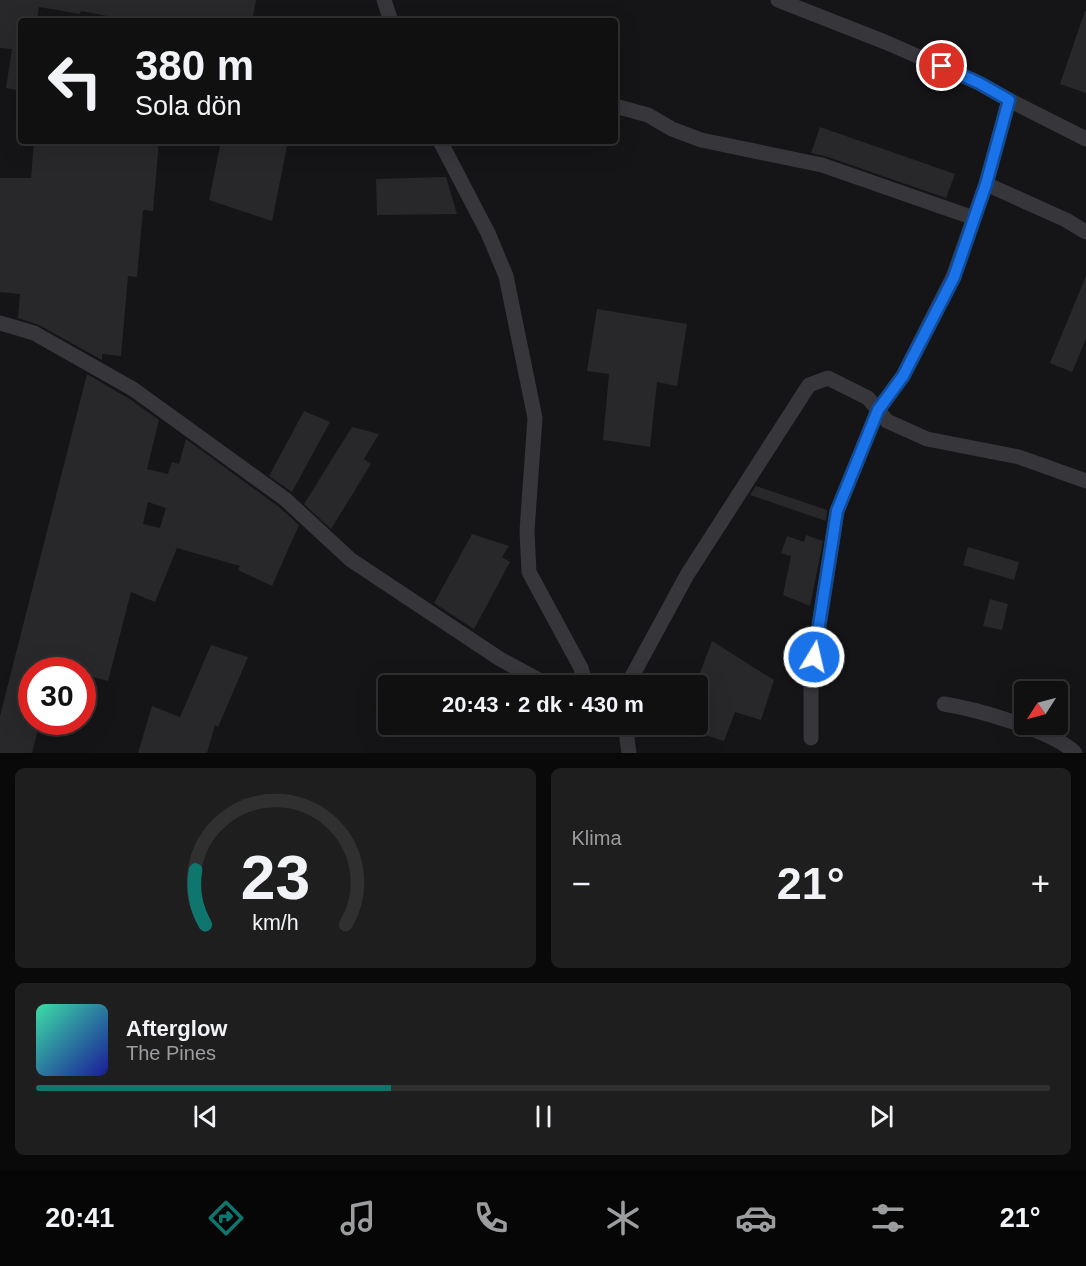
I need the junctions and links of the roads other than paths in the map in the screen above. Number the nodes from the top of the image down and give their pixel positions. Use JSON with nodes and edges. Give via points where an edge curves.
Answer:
{"nodes":[{"id":1,"x":384,"y":0,"type":"edge"},
{"id":2,"x":778,"y":0,"type":"edge"},
{"id":3,"x":390,"y":18,"type":"edge"},
{"id":4,"x":1009,"y":100,"type":"junction"},
{"id":5,"x":618,"y":107,"type":"edge"},
{"id":6,"x":1086,"y":139,"type":"edge"},
{"id":7,"x":442,"y":144,"type":"edge"},
{"id":8,"x":986,"y":184,"type":"junction"},
{"id":9,"x":974,"y":218,"type":"junction"},
{"id":10,"x":1086,"y":231,"type":"edge"},
{"id":11,"x":0,"y":323,"type":"edge"},
{"id":12,"x":878,"y":410,"type":"junction"},
{"id":13,"x":1086,"y":481,"type":"edge"},
{"id":14,"x":530,"y":675,"type":"edge"},
{"id":15,"x":583,"y":675,"type":"edge"},
{"id":16,"x":633,"y":675,"type":"edge"},
{"id":17,"x":944,"y":704,"type":"dead end"},
{"id":18,"x":627,"y":735,"type":"edge"},
{"id":19,"x":811,"y":738,"type":"dead end"},
{"id":20,"x":629,"y":753,"type":"edge"},
{"id":21,"x":1075,"y":753,"type":"edge"}],
"edges":[{"from":1,"to":3,"type":"street"},
{"from":2,"to":4,"type":"street","via":[[895,46]]},
{"from":4,"to":6,"type":"street"},
{"from":4,"to":8,"type":"street"},
{"from":5,"to":9,"type":"street","via":[[648,115],[701,140],[822,165]]},
{"from":7,"to":15,"type":"street","via":[[506,276],[535,418],[527,531],[529,572]]},
{"from":8,"to":9,"type":"street"},
{"from":8,"to":10,"type":"street"},
{"from":9,"to":12,"type":"street","via":[[954,277],[903,376]]},
{"from":11,"to":14,"type":"street","via":[[34,333],[133,389],[285,499],[351,560]]},
{"from":12,"to":13,"type":"street","via":[[887,421],[927,439],[1019,457]]},
{"from":12,"to":16,"type":"street","via":[[868,398],[828,378],[809,385],[687,575]]},
{"from":12,"to":19,"type":"street","via":[[837,511],[811,677]]},
{"from":17,"to":21,"type":"street","via":[[976,710],[1045,734],[1067,744]]},
{"from":18,"to":20,"type":"street"}]}
